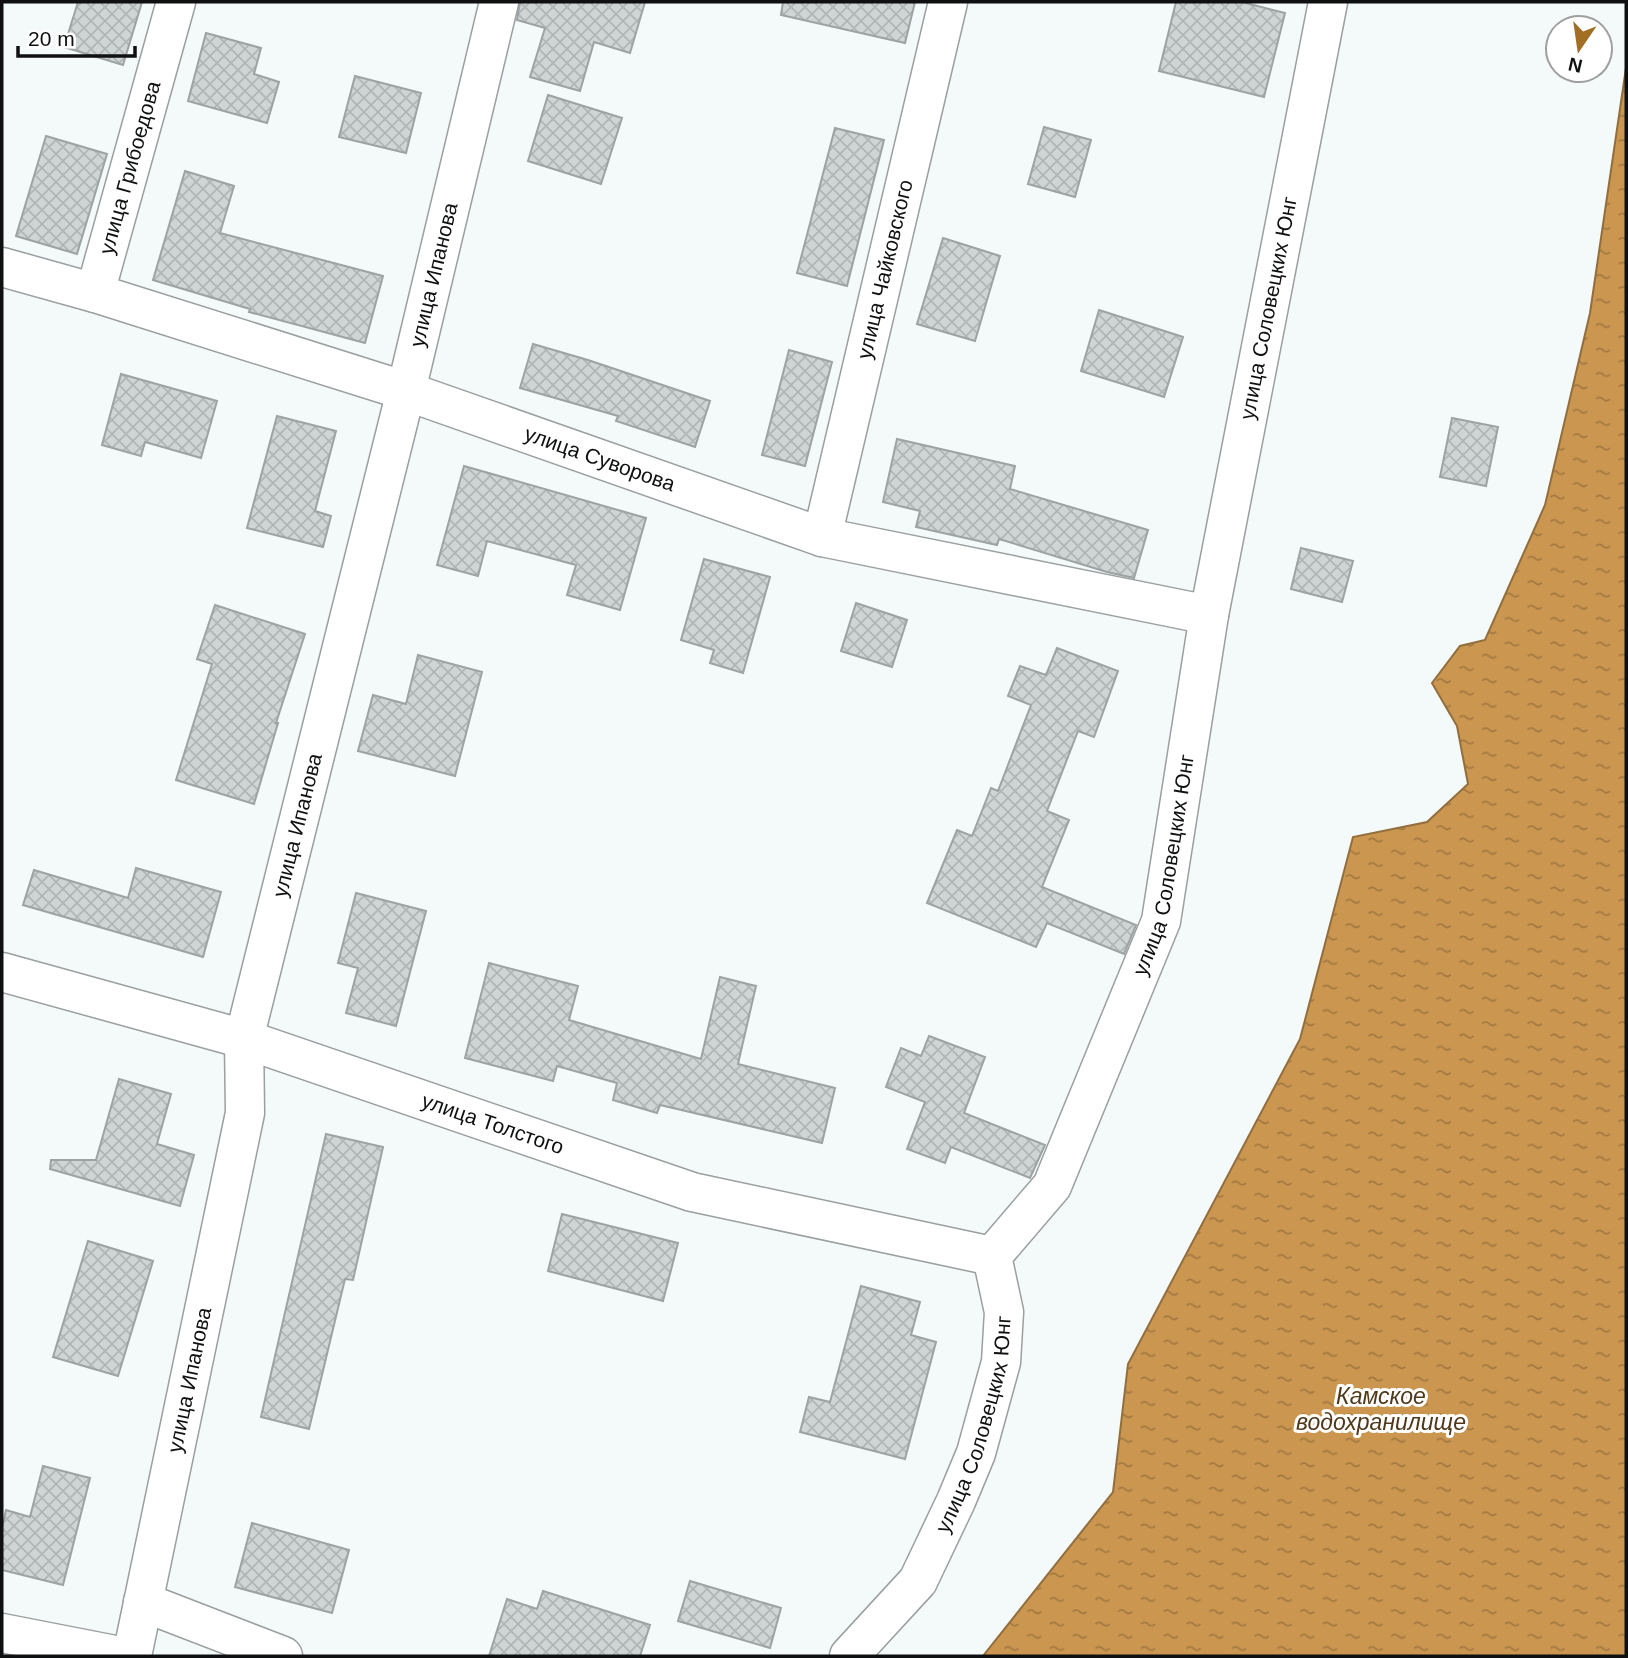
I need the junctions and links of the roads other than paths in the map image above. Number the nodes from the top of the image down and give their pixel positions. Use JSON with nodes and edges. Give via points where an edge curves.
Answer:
{"nodes":[{"id":1,"x":176,"y":2,"type":"edge"},
{"id":2,"x":499,"y":2,"type":"edge"},
{"id":3,"x":948,"y":2,"type":"edge"},
{"id":4,"x":1328,"y":2,"type":"edge"},
{"id":5,"x":2,"y":267,"type":"edge"},
{"id":6,"x":95,"y":293,"type":"junction"},
{"id":7,"x":406,"y":391,"type":"junction"},
{"id":8,"x":822,"y":537,"type":"junction"},
{"id":9,"x":1209,"y":615,"type":"junction"},
{"id":10,"x":2,"y":972,"type":"edge"},
{"id":11,"x":244,"y":1039,"type":"junction"},
{"id":12,"x":992,"y":1256,"type":"junction"},
{"id":13,"x":143,"y":1602,"type":"junction"},
{"id":14,"x":2,"y":1633,"type":"edge"},
{"id":15,"x":120,"y":1656,"type":"edge"},
{"id":16,"x":132,"y":1656,"type":"edge"},
{"id":17,"x":283,"y":1656,"type":"edge"},
{"id":18,"x":849,"y":1656,"type":"edge"}],
"edges":[{"from":1,"to":6,"type":"street","name":"улица Грибоедова"},
{"from":2,"to":7,"type":"street","name":"улица Ипанова"},
{"from":3,"to":8,"type":"street","name":"улица Чайковского"},
{"from":4,"to":9,"type":"street","name":"улица Соловецких Юнг"},
{"from":5,"to":6,"type":"street","name":"улица Суворова"},
{"from":6,"to":7,"type":"street","name":"улица Суворова"},
{"from":7,"to":8,"type":"street","name":"улица Суворова"},
{"from":7,"to":11,"type":"street","name":"улица Ипанова"},
{"from":8,"to":9,"type":"street","name":"улица Суворова"},
{"from":9,"to":12,"type":"street","name":"улица Соловецких Юнг","via":[[1161,921],[1052,1186]]},
{"from":10,"to":11,"type":"street","name":"улица Толстого"},
{"from":11,"to":12,"type":"street","name":"улица Толстого","via":[[692,1192]]},
{"from":11,"to":13,"type":"street","name":"улица Ипанова","via":[[245,1112]]},
{"from":12,"to":18,"type":"street","name":"улица Соловецких Юнг","via":[[1004,1312],[1001,1363],[976,1453],[918,1581]]},
{"from":13,"to":16,"type":"street","name":"улица Ипанова"},
{"from":13,"to":17,"type":"street"},
{"from":14,"to":15,"type":"street"}]}
